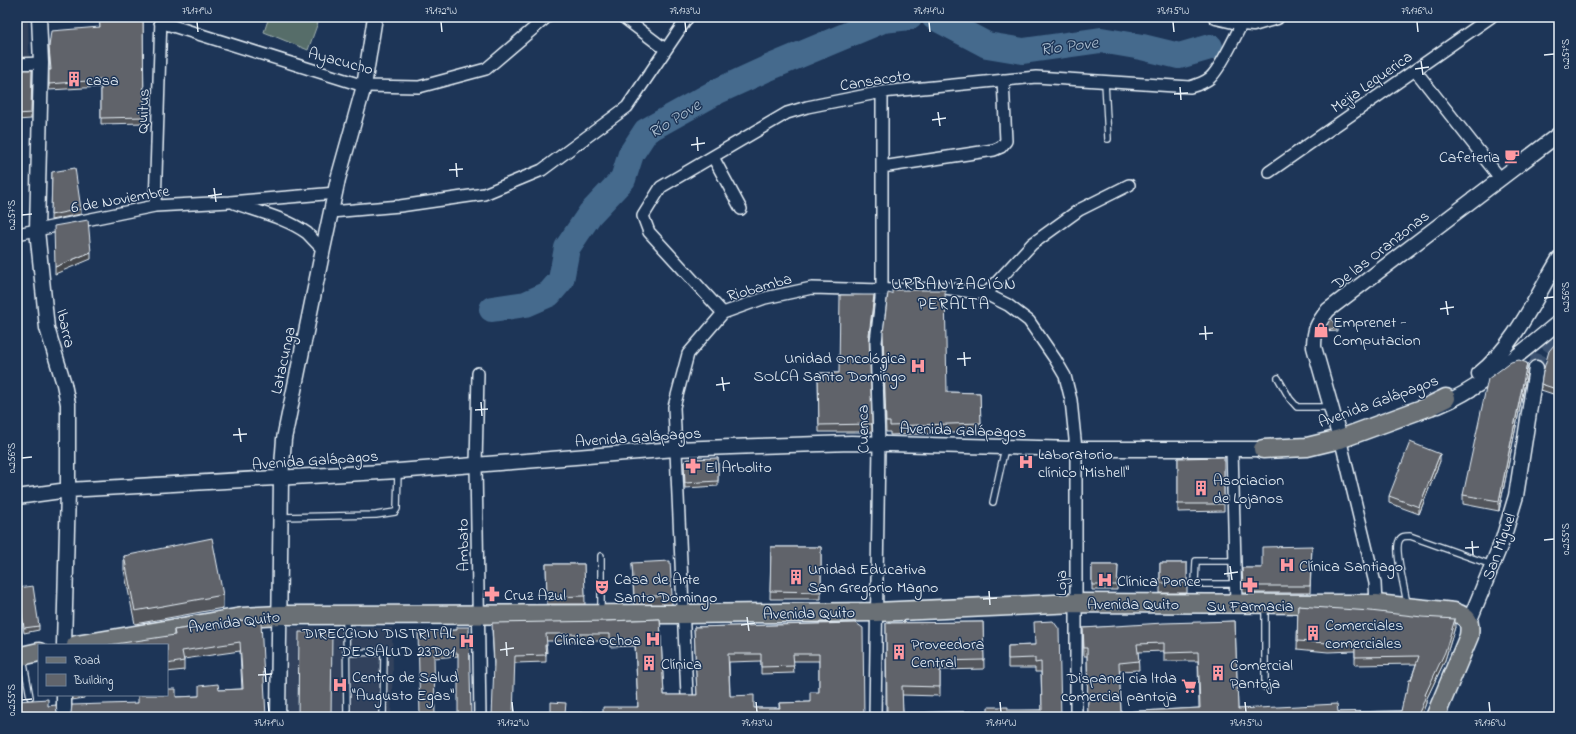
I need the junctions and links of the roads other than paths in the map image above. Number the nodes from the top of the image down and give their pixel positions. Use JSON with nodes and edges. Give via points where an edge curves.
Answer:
{"nodes":[{"id":1,"x":39,"y":17,"type":"edge"},
{"id":2,"x":375,"y":17,"type":"edge"},
{"id":3,"x":547,"y":17,"type":"edge"},
{"id":4,"x":623,"y":17,"type":"edge"},
{"id":5,"x":688,"y":17,"type":"edge"},
{"id":6,"x":1277,"y":17,"type":"edge"},
{"id":7,"x":1491,"y":17,"type":"edge"},
{"id":8,"x":1221,"y":18,"type":"edge"},
{"id":9,"x":160,"y":19,"type":"edge"},
{"id":10,"x":1242,"y":23,"type":"junction"},
{"id":11,"x":665,"y":49,"type":"junction"},
{"id":12,"x":41,"y":63,"type":"junction"},
{"id":13,"x":17,"y":64,"type":"edge"},
{"id":14,"x":1415,"y":70,"type":"junction"},
{"id":15,"x":1003,"y":80,"type":"junction"},
{"id":16,"x":1105,"y":82,"type":"junction"},
{"id":17,"x":364,"y":86,"type":"junction"},
{"id":18,"x":882,"y":92,"type":"junction"},
{"id":19,"x":1559,"y":134,"type":"edge"},
{"id":20,"x":1108,"y":139,"type":"dead end"},
{"id":21,"x":713,"y":157,"type":"junction"},
{"id":22,"x":882,"y":167,"type":"junction"},
{"id":23,"x":1269,"y":172,"type":"dead end"},
{"id":24,"x":1500,"y":178,"type":"junction"},
{"id":25,"x":1129,"y":185,"type":"dead end"},
{"id":26,"x":336,"y":193,"type":"junction"},
{"id":27,"x":230,"y":202,"type":"junction"},
{"id":28,"x":155,"y":206,"type":"junction"},
{"id":29,"x":741,"y":208,"type":"dead end"},
{"id":30,"x":331,"y":212,"type":"junction"},
{"id":31,"x":37,"y":230,"type":"junction"},
{"id":32,"x":17,"y":234,"type":"edge"},
{"id":33,"x":323,"y":249,"type":"junction"},
{"id":34,"x":1559,"y":259,"type":"edge"},
{"id":35,"x":882,"y":290,"type":"junction"},
{"id":36,"x":986,"y":294,"type":"junction"},
{"id":37,"x":723,"y":313,"type":"junction"},
{"id":38,"x":1559,"y":322,"type":"edge"},
{"id":39,"x":1536,"y":368,"type":"tunnel mouth"},
{"id":40,"x":478,"y":373,"type":"dead end"},
{"id":41,"x":1278,"y":378,"type":"dead end"},
{"id":42,"x":1446,"y":398,"type":"dead end"},
{"id":43,"x":1330,"y":407,"type":"junction"},
{"id":44,"x":1340,"y":438,"type":"junction"},
{"id":45,"x":879,"y":444,"type":"junction"},
{"id":46,"x":1005,"y":447,"type":"junction"},
{"id":47,"x":676,"y":449,"type":"junction"},
{"id":48,"x":1076,"y":449,"type":"junction"},
{"id":49,"x":1232,"y":449,"type":"junction"},
{"id":50,"x":1263,"y":449,"type":"junction"},
{"id":51,"x":476,"y":465,"type":"junction"},
{"id":52,"x":398,"y":471,"type":"junction"},
{"id":53,"x":281,"y":479,"type":"junction"},
{"id":54,"x":68,"y":490,"type":"junction"},
{"id":55,"x":17,"y":497,"type":"edge"},
{"id":56,"x":993,"y":502,"type":"dead end"},
{"id":57,"x":280,"y":517,"type":"junction"},
{"id":58,"x":601,"y":556,"type":"dead end"},
{"id":59,"x":1235,"y":560,"type":"junction"},
{"id":60,"x":1492,"y":566,"type":"junction"},
{"id":61,"x":1235,"y":584,"type":"junction"},
{"id":62,"x":1076,"y":603,"type":"junction"},
{"id":63,"x":1236,"y":603,"type":"junction"},
{"id":64,"x":1265,"y":603,"type":"junction"},
{"id":65,"x":1376,"y":604,"type":"junction"},
{"id":66,"x":1407,"y":607,"type":"junction"},
{"id":67,"x":876,"y":612,"type":"junction"},
{"id":68,"x":479,"y":614,"type":"junction"},
{"id":69,"x":601,"y":614,"type":"junction"},
{"id":70,"x":682,"y":614,"type":"junction"},
{"id":71,"x":280,"y":615,"type":"junction"},
{"id":72,"x":346,"y":615,"type":"junction"},
{"id":73,"x":1469,"y":622,"type":"junction"},
{"id":74,"x":64,"y":644,"type":"edge"},
{"id":75,"x":82,"y":644,"type":"edge"},
{"id":76,"x":346,"y":654,"type":"junction"},
{"id":77,"x":26,"y":655,"type":"edge"},
{"id":78,"x":1265,"y":687,"type":"dead end"},
{"id":79,"x":64,"y":696,"type":"edge"},
{"id":80,"x":687,"y":696,"type":"edge"},
{"id":81,"x":30,"y":697,"type":"dead end"},
{"id":82,"x":64,"y":717,"type":"edge"},
{"id":83,"x":278,"y":717,"type":"edge"},
{"id":84,"x":347,"y":717,"type":"edge"},
{"id":85,"x":383,"y":717,"type":"edge"},
{"id":86,"x":480,"y":717,"type":"edge"},
{"id":87,"x":875,"y":717,"type":"edge"},
{"id":88,"x":1076,"y":717,"type":"edge"},
{"id":89,"x":1435,"y":717,"type":"edge"}],
"edges":[{"from":1,"to":12,"type":"street","name":"Ibarra"},
{"from":2,"to":17,"type":"street","name":"Latacunga"},
{"from":3,"to":17,"type":"street","name":"Ayacucho","via":[[486,69],[419,87]]},
{"from":4,"to":11,"type":"street"},
{"from":5,"to":11,"type":"street"},
{"from":6,"to":10,"type":"street","via":[[1253,24]]},
{"from":7,"to":14,"type":"street","name":"Mejia Lequerica"},
{"from":8,"to":10,"type":"street"},
{"from":9,"to":17,"type":"street","name":"Ayacucho"},
{"from":9,"to":28,"type":"street","name":"Quitus"},
{"from":10,"to":16,"type":"street","name":"Cansacoto","via":[[1224,58],[1211,77],[1202,83],[1190,87]]},
{"from":11,"to":30,"type":"street","via":[[627,107],[542,170],[484,194],[400,206]]},
{"from":12,"to":13,"type":"street"},
{"from":12,"to":31,"type":"street","name":"Ibarra"},
{"from":14,"to":23,"type":"street","name":"Mejia Lequerica"},
{"from":14,"to":24,"type":"street"},
{"from":15,"to":16,"type":"street","name":"Cansacoto","via":[[1036,77]]},
{"from":15,"to":18,"type":"street","name":"Cansacoto"},
{"from":15,"to":22,"type":"street","via":[[1006,141],[1001,147]]},
{"from":16,"to":20,"type":"lane"},
{"from":17,"to":26,"type":"street","name":"Latacunga"},
{"from":18,"to":21,"type":"street","name":"Cansacoto","via":[[807,106],[788,113]]},
{"from":18,"to":22,"type":"street","name":"Cuenca"},
{"from":19,"to":24,"type":"street","name":"De las Oranzonas"},
{"from":21,"to":29,"type":"street"},
{"from":21,"to":37,"type":"street","name":"Cansacoto","via":[[661,187],[643,216],[649,232]]},
{"from":22,"to":35,"type":"street","name":"Cuenca"},
{"from":24,"to":43,"type":"street","name":"De las Oranzonas","via":[[1328,310],[1320,320],[1314,333],[1314,347]]},
{"from":25,"to":36,"type":"street","via":[[1079,210],[1032,244]]},
{"from":26,"to":27,"type":"street","name":"6 de Noviembre"},
{"from":26,"to":30,"type":"street","name":"Latacunga"},
{"from":27,"to":28,"type":"street","name":"6 de Noviembre"},
{"from":27,"to":33,"type":"street","name":"6 de Noviembre","via":[[295,226]]},
{"from":28,"to":31,"type":"street","name":"6 de Noviembre"},
{"from":30,"to":33,"type":"street","name":"Latacunga"},
{"from":31,"to":32,"type":"street","name":"6 de Noviembre"},
{"from":31,"to":54,"type":"street","name":"Ibarra","via":[[46,328],[68,404]]},
{"from":33,"to":53,"type":"street","name":"Latacunga","via":[[284,439]]},
{"from":34,"to":44,"type":"street","name":"Avenida Galápagos","via":[[1509,342],[1480,373],[1430,402]]},
{"from":35,"to":36,"type":"street","name":"Riobamba","via":[[945,288]]},
{"from":35,"to":37,"type":"street","name":"Riobamba","via":[[812,288],[765,298]]},
{"from":35,"to":45,"type":"street","name":"Cuenca","via":[[876,342]]},
{"from":36,"to":48,"type":"street","name":"Riobamba","via":[[1008,305],[1029,321],[1065,376],[1071,400]]},
{"from":37,"to":47,"type":"street","name":"Riobamba","via":[[688,354],[674,407]]},
{"from":38,"to":44,"type":"street","name":"Avenida Galápagos","via":[[1508,363],[1457,397],[1439,406]]},
{"from":39,"to":60,"type":"street","name":"San Miguel","via":[[1516,496]]},
{"from":40,"to":51,"type":"street","name":"Ambato"},
{"from":41,"to":43,"type":"lane","via":[[1297,407]]},
{"from":42,"to":50,"type":"main road","via":[[1340,439],[1307,446]]},
{"from":43,"to":44,"type":"street","name":"De las Oranzonas"},
{"from":44,"to":50,"type":"street","name":"Avenida Galápagos"},
{"from":44,"to":65,"type":"street","name":"De las Oranzonas","via":[[1374,583]]},
{"from":45,"to":46,"type":"street","name":"Avenida Galápagos"},
{"from":45,"to":47,"type":"street","name":"Avenida Galápagos"},
{"from":45,"to":67,"type":"street","name":"Cuenca"},
{"from":46,"to":48,"type":"street","name":"Avenida Galápagos"},
{"from":46,"to":56,"type":"lane"},
{"from":47,"to":51,"type":"street","name":"Avenida Galápagos"},
{"from":47,"to":70,"type":"street","name":"Riobamba"},
{"from":48,"to":49,"type":"street","name":"Avenida Galápagos"},
{"from":48,"to":62,"type":"street","name":"Loja"},
{"from":49,"to":50,"type":"street","name":"Avenida Galápagos"},
{"from":49,"to":59,"type":"street"},
{"from":51,"to":52,"type":"street","name":"Avenida Galápagos"},
{"from":51,"to":68,"type":"street","name":"Ambato"},
{"from":52,"to":53,"type":"street","name":"Avenida Galápagos"},
{"from":52,"to":57,"type":"lane","via":[[395,512],[376,515]]},
{"from":53,"to":54,"type":"street","name":"Avenida Galápagos"},
{"from":53,"to":57,"type":"street","name":"Latacunga"},
{"from":54,"to":55,"type":"street","name":"Avenida Galápagos"},
{"from":54,"to":74,"type":"street","name":"Ibarra"},
{"from":57,"to":71,"type":"street","name":"Latacunga"},
{"from":58,"to":69,"type":"lane"},
{"from":59,"to":61,"type":"street"},
{"from":59,"to":61,"type":"lane","via":[[1196,561],[1195,582]]},
{"from":60,"to":66,"type":"lane","via":[[1404,536],[1398,543]]},
{"from":60,"to":73,"type":"street","name":"San Miguel"},
{"from":61,"to":63,"type":"street"},
{"from":62,"to":63,"type":"main road","name":"Avenida Quito"},
{"from":62,"to":67,"type":"main road","name":"Avenida Quito"},
{"from":62,"to":88,"type":"street","name":"Loja"},
{"from":63,"to":64,"type":"main road","name":"Avenida Quito"},
{"from":64,"to":65,"type":"main road","name":"Avenida Quito"},
{"from":64,"to":78,"type":"lane"},
{"from":65,"to":66,"type":"main road","name":"Avenida Quito"},
{"from":66,"to":73,"type":"main road","name":"Avenida Quito","via":[[1454,612],[1466,617]]},
{"from":67,"to":70,"type":"main road","name":"Avenida Quito"},
{"from":67,"to":87,"type":"street","name":"Cuenca"},
{"from":68,"to":69,"type":"main road","name":"Avenida Quito"},
{"from":68,"to":72,"type":"main road","name":"Avenida Quito"},
{"from":68,"to":86,"type":"street","name":"Ambato"},
{"from":69,"to":70,"type":"main road","name":"Avenida Quito"},
{"from":70,"to":80,"type":"street","name":"Riobamba"},
{"from":71,"to":72,"type":"main road","name":"Avenida Quito"},
{"from":71,"to":75,"type":"main road","name":"Avenida Quito","via":[[242,617]]},
{"from":71,"to":83,"type":"street","name":"Latacunga"},
{"from":72,"to":76,"type":"lane"},
{"from":73,"to":89,"type":"main road","name":"San Miguel","via":[[1469,636]]},
{"from":76,"to":84,"type":"lane"},
{"from":76,"to":85,"type":"lane","via":[[384,654]]},
{"from":77,"to":81,"type":"lane"},
{"from":79,"to":82,"type":"street"}]}
